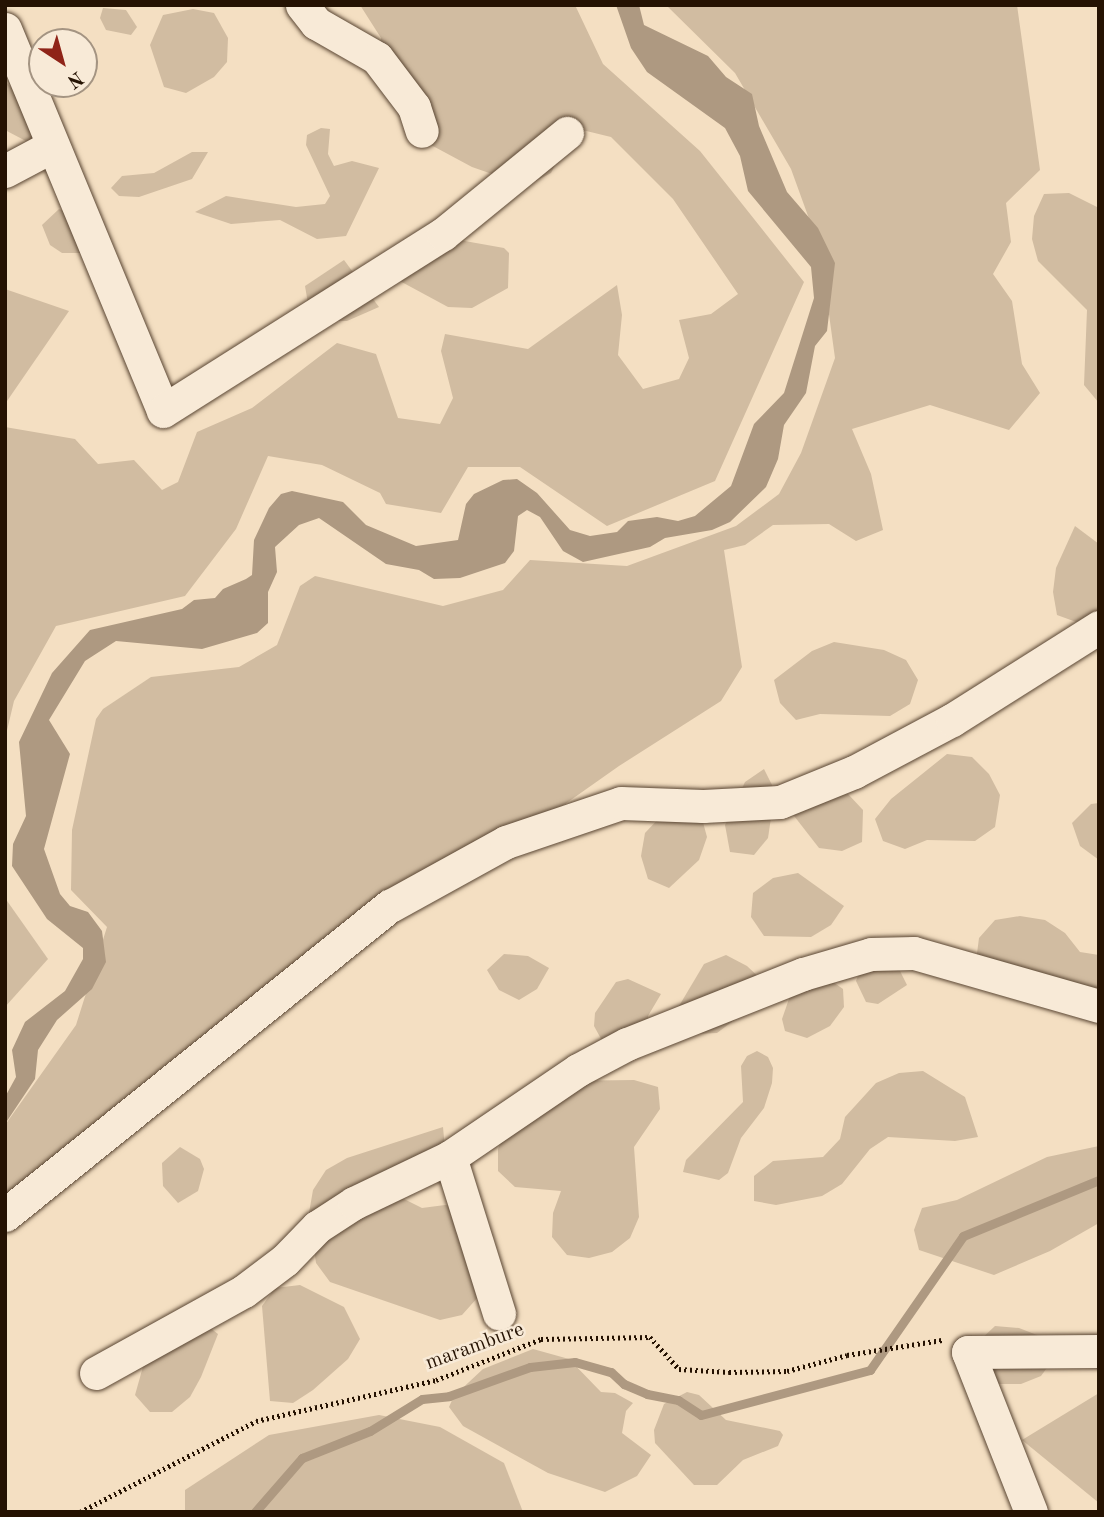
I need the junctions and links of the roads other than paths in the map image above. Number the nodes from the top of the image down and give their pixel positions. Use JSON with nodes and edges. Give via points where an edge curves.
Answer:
{"nodes":[{"id":1,"x":302,"y":5,"type":"edge"},
{"id":2,"x":5,"y":29,"type":"edge"},
{"id":3,"x":422,"y":131,"type":"dead end"},
{"id":4,"x":567,"y":133,"type":"dead end"},
{"id":5,"x":52,"y":146,"type":"junction"},
{"id":6,"x":5,"y":171,"type":"edge"},
{"id":7,"x":1099,"y":627,"type":"edge"},
{"id":8,"x":1099,"y":1006,"type":"edge"},
{"id":9,"x":450,"y":1157,"type":"junction"},
{"id":10,"x":5,"y":1215,"type":"edge"},
{"id":11,"x":499,"y":1313,"type":"dead end"},
{"id":12,"x":1099,"y":1351,"type":"edge"},
{"id":13,"x":96,"y":1373,"type":"dead end"},
{"id":14,"x":1031,"y":1512,"type":"edge"}],
"edges":[{"from":1,"to":3,"type":"street","via":[[316,23],[377,58],[414,107]]},
{"from":2,"to":5,"type":"street"},
{"from":4,"to":5,"type":"street","via":[[443,234],[163,411]]},
{"from":5,"to":6,"type":"street"},
{"from":7,"to":10,"type":"street","via":[[939,727],[854,772],[780,802],[703,807],[621,803],[506,842],[390,906]]},
{"from":8,"to":9,"type":"street","via":[[914,953],[871,954],[803,974],[627,1044],[578,1070]]},
{"from":9,"to":11,"type":"street"},
{"from":9,"to":13,"type":"street","via":[[355,1202],[317,1227],[285,1260],[244,1291]]},
{"from":12,"to":14,"type":"street","via":[[968,1352]]}]}
